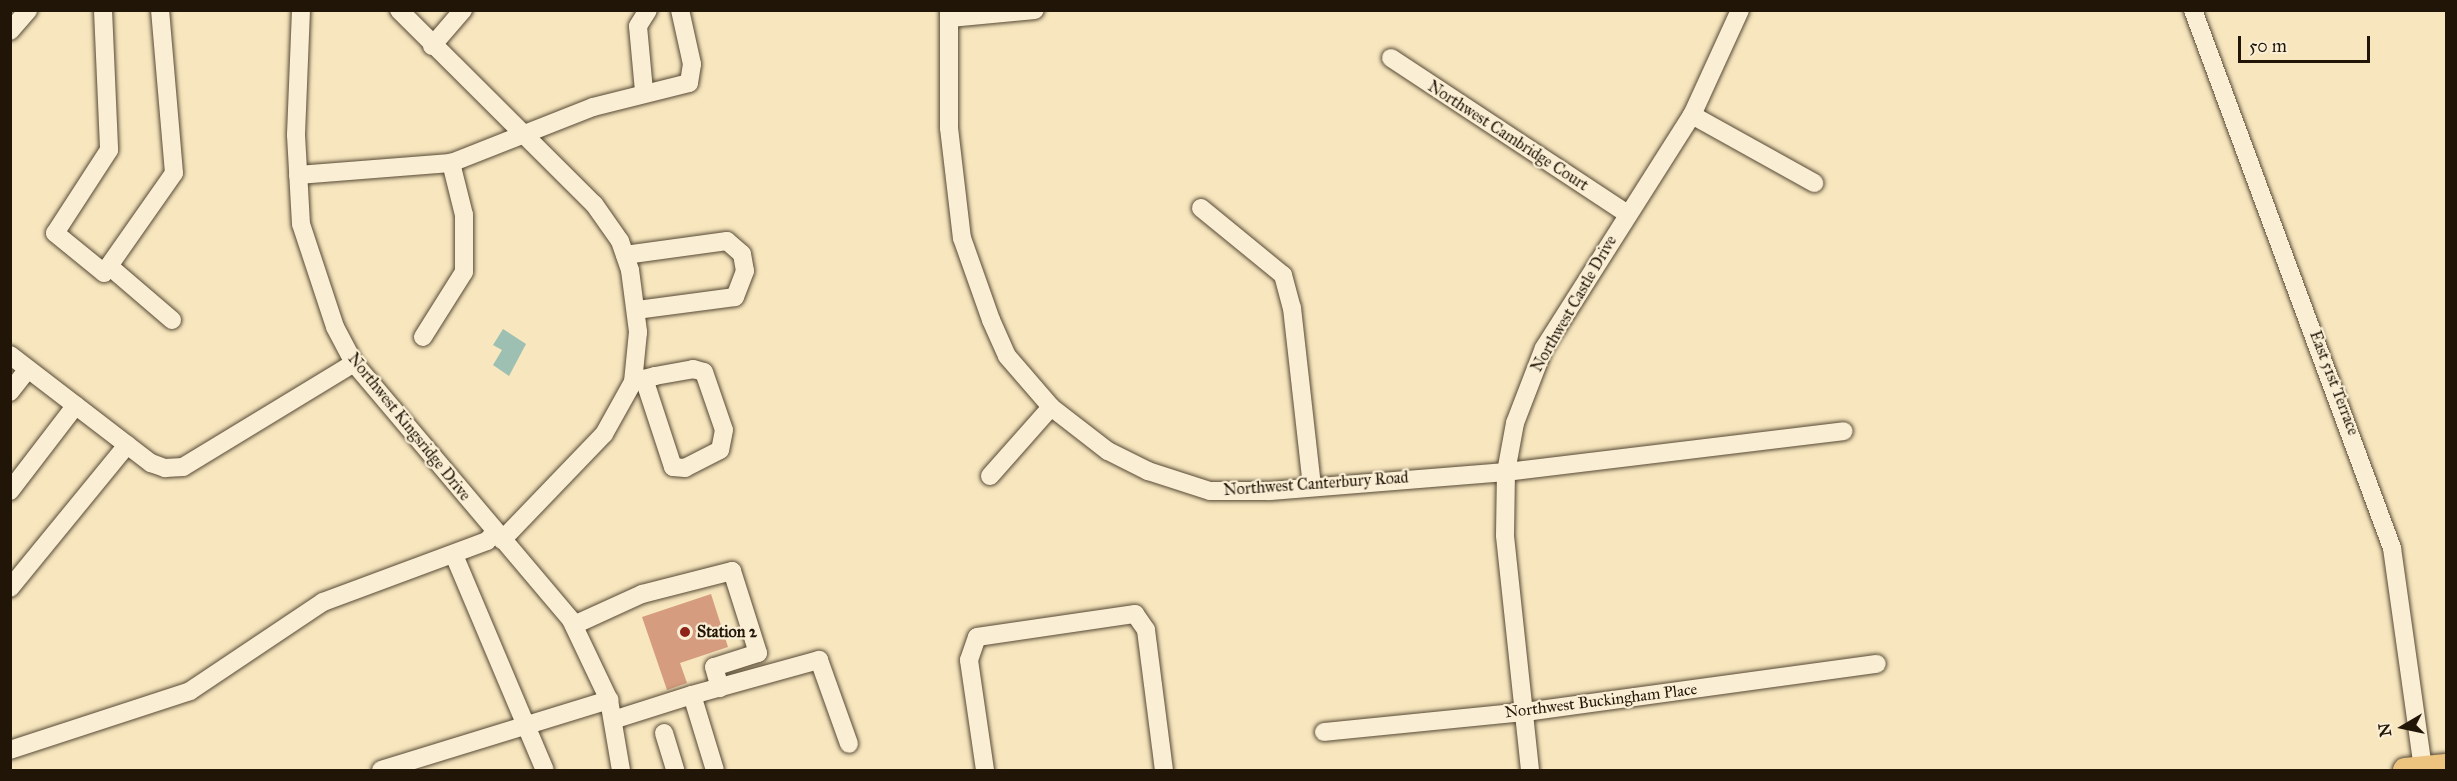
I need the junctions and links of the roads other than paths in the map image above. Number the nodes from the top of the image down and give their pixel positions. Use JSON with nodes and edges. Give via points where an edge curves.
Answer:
{"nodes":[{"id":1,"x":28,"y":10,"type":"edge"},
{"id":2,"x":103,"y":10,"type":"edge"},
{"id":3,"x":160,"y":10,"type":"edge"},
{"id":4,"x":301,"y":10,"type":"edge"},
{"id":5,"x":399,"y":10,"type":"edge"},
{"id":6,"x":463,"y":10,"type":"edge"},
{"id":7,"x":648,"y":10,"type":"edge"},
{"id":8,"x":680,"y":10,"type":"edge"},
{"id":9,"x":1035,"y":10,"type":"edge"},
{"id":10,"x":1740,"y":10,"type":"edge"},
{"id":11,"x":2193,"y":10,"type":"edge"},
{"id":12,"x":950,"y":14,"type":"edge"},
{"id":13,"x":10,"y":31,"type":"edge"},
{"id":14,"x":432,"y":46,"type":"junction"},
{"id":15,"x":1391,"y":58,"type":"dead end"},
{"id":16,"x":644,"y":92,"type":"junction"},
{"id":17,"x":1692,"y":115,"type":"junction"},
{"id":18,"x":524,"y":136,"type":"junction"},
{"id":19,"x":452,"y":163,"type":"junction"},
{"id":20,"x":298,"y":175,"type":"junction"},
{"id":21,"x":1814,"y":183,"type":"dead end"},
{"id":22,"x":1201,"y":208,"type":"dead end"},
{"id":23,"x":1626,"y":213,"type":"junction"},
{"id":24,"x":625,"y":255,"type":"junction"},
{"id":25,"x":109,"y":266,"type":"junction"},
{"id":26,"x":636,"y":310,"type":"junction"},
{"id":27,"x":172,"y":320,"type":"dead end"},
{"id":28,"x":423,"y":337,"type":"dead end"},
{"id":29,"x":10,"y":355,"type":"edge"},
{"id":30,"x":354,"y":363,"type":"junction"},
{"id":31,"x":28,"y":369,"type":"junction"},
{"id":32,"x":638,"y":381,"type":"junction"},
{"id":33,"x":10,"y":392,"type":"edge"},
{"id":34,"x":76,"y":405,"type":"junction"},
{"id":35,"x":1051,"y":407,"type":"junction"},
{"id":36,"x":1844,"y":431,"type":"dead end"},
{"id":37,"x":127,"y":445,"type":"junction"},
{"id":38,"x":1506,"y":472,"type":"junction"},
{"id":39,"x":990,"y":476,"type":"dead end"},
{"id":40,"x":1312,"y":486,"type":"junction"},
{"id":41,"x":10,"y":491,"type":"edge"},
{"id":42,"x":498,"y":536,"type":"junction"},
{"id":43,"x":454,"y":555,"type":"junction"},
{"id":44,"x":10,"y":588,"type":"edge"},
{"id":45,"x":574,"y":625,"type":"junction"},
{"id":46,"x":1877,"y":664,"type":"dead end"},
{"id":47,"x":720,"y":688,"type":"junction"},
{"id":48,"x":692,"y":695,"type":"junction"},
{"id":49,"x":609,"y":700,"type":"junction"},
{"id":50,"x":1525,"y":712,"type":"junction"},
{"id":51,"x":613,"y":720,"type":"junction"},
{"id":52,"x":529,"y":726,"type":"junction"},
{"id":53,"x":1324,"y":732,"type":"dead end"},
{"id":54,"x":664,"y":733,"type":"dead end"},
{"id":55,"x":849,"y":744,"type":"dead end"},
{"id":56,"x":10,"y":750,"type":"edge"},
{"id":57,"x":2425,"y":768,"type":"edge"},
{"id":58,"x":381,"y":771,"type":"edge"},
{"id":59,"x":545,"y":771,"type":"edge"},
{"id":60,"x":621,"y":771,"type":"edge"},
{"id":61,"x":675,"y":771,"type":"edge"},
{"id":62,"x":715,"y":771,"type":"edge"},
{"id":63,"x":985,"y":771,"type":"edge"},
{"id":64,"x":1164,"y":771,"type":"edge"},
{"id":65,"x":1530,"y":771,"type":"edge"}],
"edges":[{"from":1,"to":13,"type":"street"},
{"from":2,"to":25,"type":"street","via":[[109,150],[55,233],[104,273]]},
{"from":3,"to":25,"type":"street","via":[[174,173]]},
{"from":4,"to":20,"type":"street","name":"Northwest Kingsridge Drive"},
{"from":5,"to":14,"type":"street"},
{"from":6,"to":14,"type":"street"},
{"from":7,"to":16,"type":"street","via":[[639,26]]},
{"from":8,"to":16,"type":"street","via":[[692,64],[689,83]]},
{"from":9,"to":12,"type":"street"},
{"from":10,"to":17,"type":"street","name":"Northwest Castle Drive"},
{"from":11,"to":57,"type":"street","name":"East 51st Terrace","via":[[2392,548]]},
{"from":12,"to":35,"type":"street","name":"Northwest Canterbury Road","via":[[950,128],[962,238],[1007,356]]},
{"from":14,"to":18,"type":"street"},
{"from":15,"to":23,"type":"street","name":"Northwest Cambridge Court"},
{"from":16,"to":18,"type":"street","via":[[623,102],[593,107]]},
{"from":17,"to":21,"type":"street"},
{"from":17,"to":23,"type":"street","name":"Northwest Castle Drive"},
{"from":18,"to":19,"type":"street"},
{"from":18,"to":24,"type":"street","via":[[594,204]]},
{"from":19,"to":20,"type":"street"},
{"from":19,"to":28,"type":"street","via":[[464,215],[464,272]]},
{"from":20,"to":30,"type":"street","name":"Northwest Kingsridge Drive","via":[[301,224],[315,276]]},
{"from":22,"to":40,"type":"street","via":[[1283,275],[1292,308]]},
{"from":23,"to":38,"type":"street","name":"Northwest Castle Drive","via":[[1544,348],[1515,423]]},
{"from":24,"to":26,"type":"street"},
{"from":24,"to":26,"type":"street","via":[[727,241],[742,254],[745,271],[735,297]]},
{"from":25,"to":27,"type":"street"},
{"from":26,"to":32,"type":"street"},
{"from":29,"to":31,"type":"street"},
{"from":30,"to":37,"type":"street","via":[[183,467],[151,463]]},
{"from":30,"to":42,"type":"street","name":"Northwest Kingsridge Drive"},
{"from":31,"to":33,"type":"street"},
{"from":31,"to":34,"type":"street"},
{"from":32,"to":32,"type":"street","via":[[704,372],[724,430],[720,450],[686,468],[673,467]]},
{"from":32,"to":42,"type":"street","via":[[604,434]]},
{"from":34,"to":37,"type":"street"},
{"from":34,"to":41,"type":"street"},
{"from":35,"to":39,"type":"street"},
{"from":35,"to":40,"type":"street","name":"Northwest Canterbury Road","via":[[1108,451],[1181,483],[1210,491]]},
{"from":36,"to":38,"type":"street","name":"Northwest Canterbury Road"},
{"from":37,"to":44,"type":"street"},
{"from":38,"to":40,"type":"street","name":"Northwest Canterbury Road"},
{"from":38,"to":50,"type":"street","name":"Northwest Castle Drive","via":[[1504,536]]},
{"from":42,"to":43,"type":"street"},
{"from":42,"to":45,"type":"street","name":"Northwest Kingsridge Drive"},
{"from":43,"to":52,"type":"street"},
{"from":43,"to":56,"type":"street","via":[[322,602],[190,691]]},
{"from":45,"to":47,"type":"street","via":[[642,594],[732,571],[758,653],[714,667]]},
{"from":45,"to":49,"type":"street","name":"Northwest Kingsridge Drive"},
{"from":46,"to":50,"type":"street","name":"Northwest Buckingham Place"},
{"from":47,"to":48,"type":"street"},
{"from":47,"to":55,"type":"street","via":[[819,660]]},
{"from":48,"to":51,"type":"street"},
{"from":48,"to":62,"type":"street"},
{"from":49,"to":51,"type":"street","name":"Northwest Kingsridge Drive"},
{"from":49,"to":52,"type":"street"},
{"from":50,"to":53,"type":"street","name":"Northwest Buckingham Place"},
{"from":50,"to":65,"type":"street","name":"Northwest Castle Drive"},
{"from":51,"to":60,"type":"street","name":"Northwest Kingsridge Drive"},
{"from":52,"to":58,"type":"street"},
{"from":52,"to":59,"type":"street"},
{"from":54,"to":61,"type":"street"},
{"from":63,"to":64,"type":"street","via":[[969,660],[978,637],[1135,614],[1146,630]]}]}
